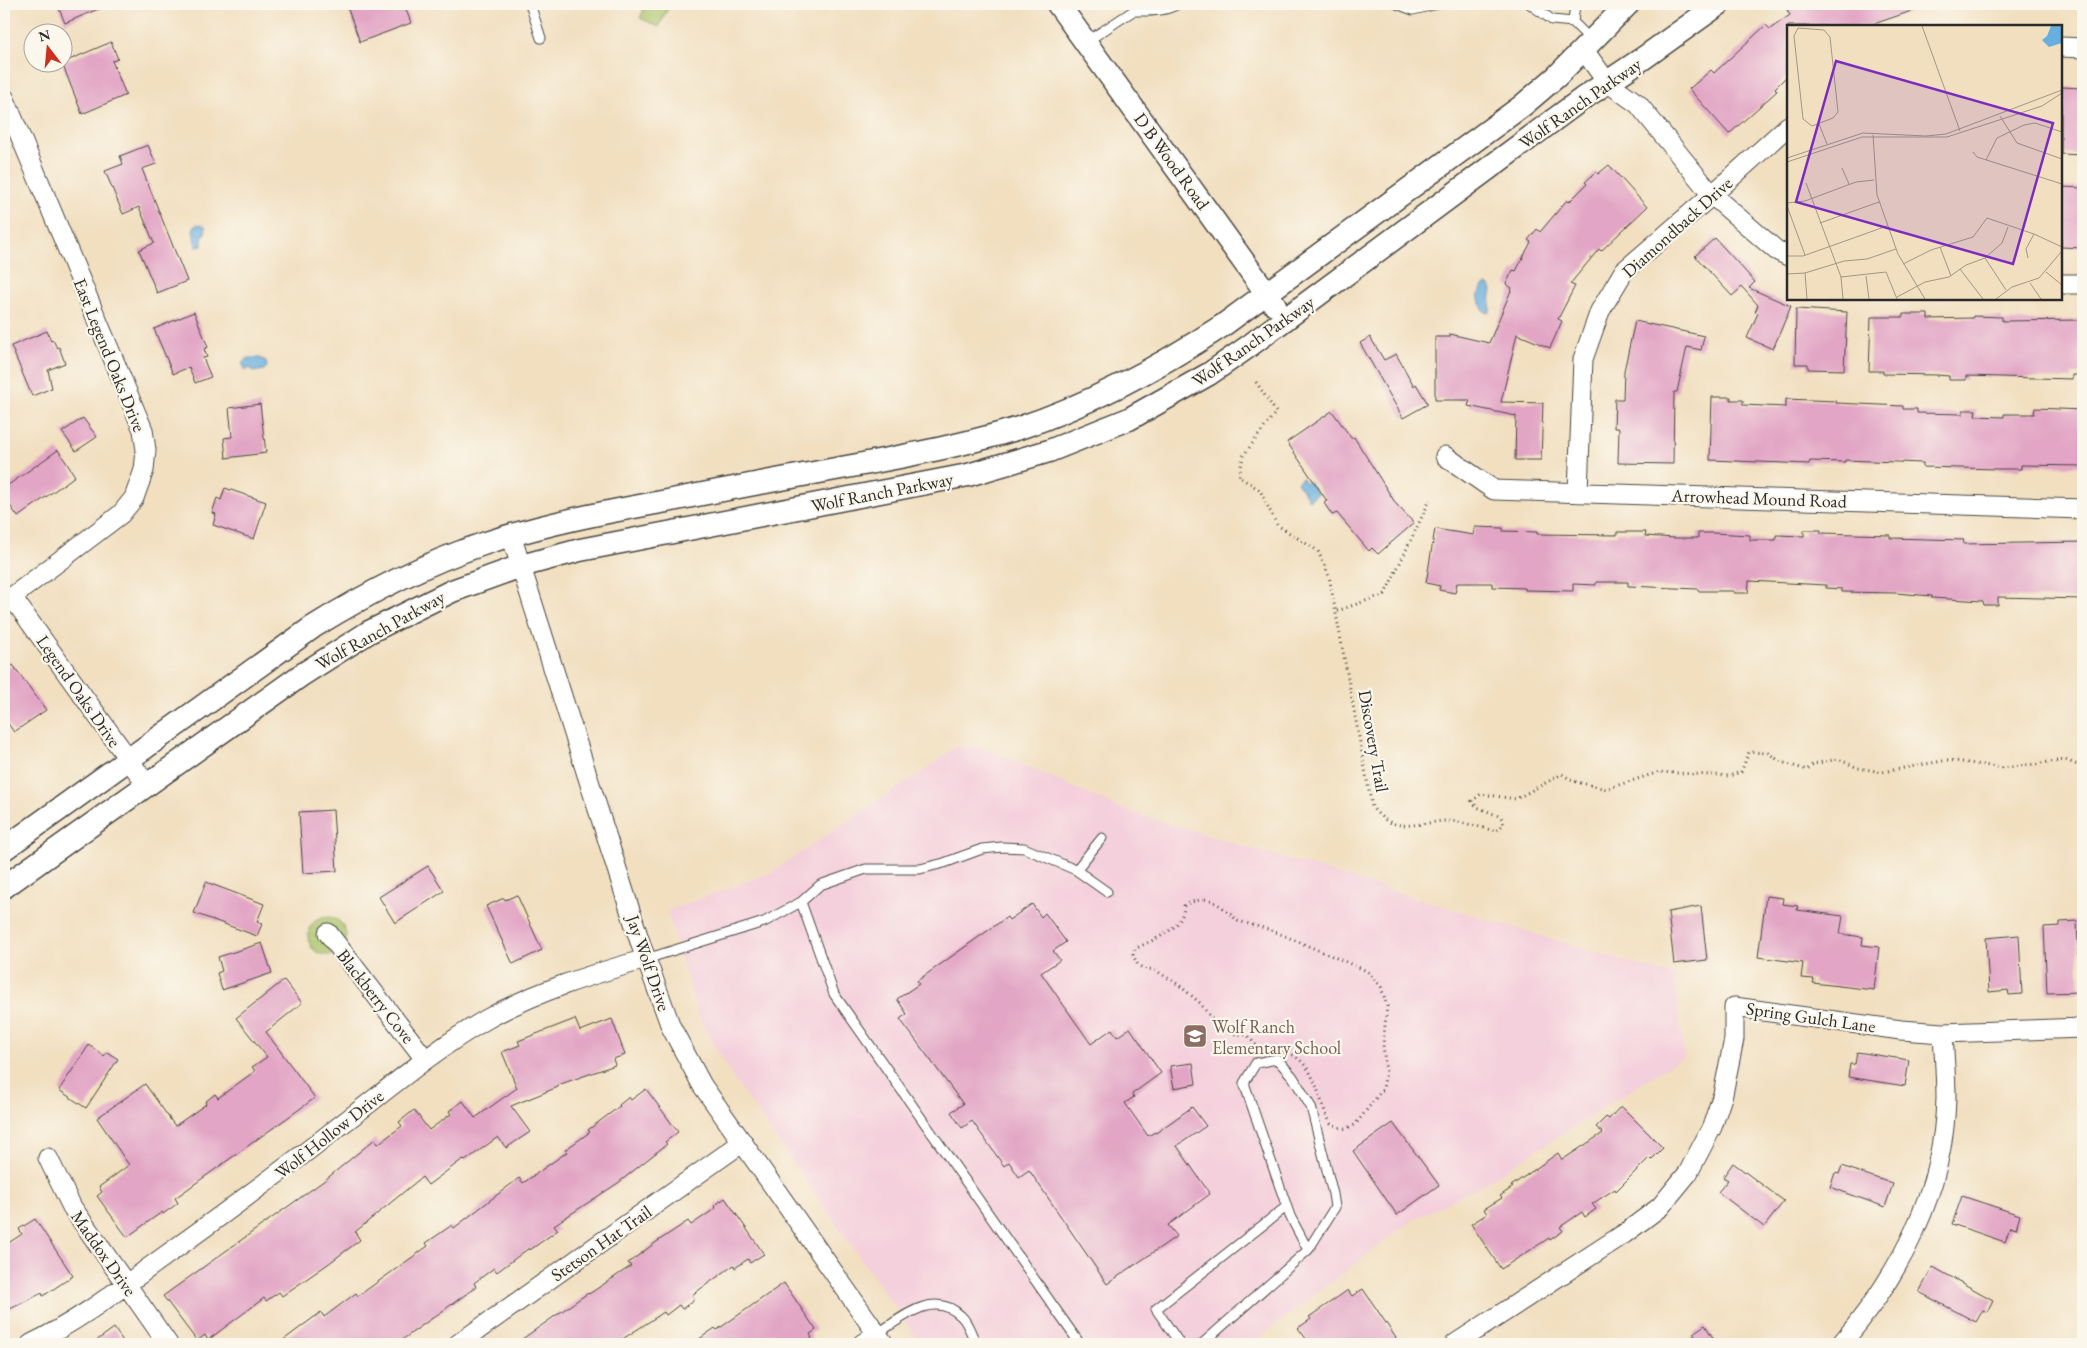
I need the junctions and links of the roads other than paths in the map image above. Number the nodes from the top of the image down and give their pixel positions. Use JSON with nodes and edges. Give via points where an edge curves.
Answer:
{"nodes":[{"id":1,"x":530,"y":4,"type":"edge"},
{"id":2,"x":1058,"y":4,"type":"edge"},
{"id":3,"x":1178,"y":4,"type":"edge"},
{"id":4,"x":1397,"y":4,"type":"edge"},
{"id":5,"x":1438,"y":4,"type":"edge"},
{"id":6,"x":1530,"y":4,"type":"edge"},
{"id":7,"x":1575,"y":4,"type":"edge"},
{"id":8,"x":1628,"y":4,"type":"edge"},
{"id":9,"x":1720,"y":4,"type":"edge"},
{"id":10,"x":1135,"y":7,"type":"edge"},
{"id":11,"x":1573,"y":22,"type":"junction"},
{"id":12,"x":541,"y":38,"type":"dead end"},
{"id":13,"x":1086,"y":42,"type":"junction"},
{"id":14,"x":1587,"y":44,"type":"junction"},
{"id":15,"x":2062,"y":47,"type":"edge"},
{"id":16,"x":2083,"y":48,"type":"edge"},
{"id":17,"x":1607,"y":82,"type":"junction"},
{"id":18,"x":4,"y":97,"type":"edge"},
{"id":19,"x":1787,"y":127,"type":"edge"},
{"id":20,"x":1712,"y":195,"type":"junction"},
{"id":21,"x":1787,"y":256,"type":"edge"},
{"id":22,"x":2062,"y":284,"type":"edge"},
{"id":23,"x":2083,"y":284,"type":"edge"},
{"id":24,"x":1267,"y":294,"type":"junction"},
{"id":25,"x":1285,"y":318,"type":"junction"},
{"id":26,"x":1445,"y":456,"type":"dead end"},
{"id":27,"x":1578,"y":492,"type":"junction"},
{"id":28,"x":2083,"y":509,"type":"edge"},
{"id":29,"x":511,"y":535,"type":"junction"},
{"id":30,"x":521,"y":566,"type":"junction"},
{"id":31,"x":8,"y":600,"type":"edge"},
{"id":32,"x":128,"y":760,"type":"junction"},
{"id":33,"x":147,"y":785,"type":"junction"},
{"id":34,"x":1102,"y":838,"type":"dead end"},
{"id":35,"x":4,"y":849,"type":"edge"},
{"id":36,"x":1076,"y":870,"type":"junction"},
{"id":37,"x":4,"y":887,"type":"edge"},
{"id":38,"x":1107,"y":892,"type":"dead end"},
{"id":39,"x":801,"y":902,"type":"junction"},
{"id":40,"x":328,"y":933,"type":"dead end"},
{"id":41,"x":646,"y":959,"type":"junction"},
{"id":42,"x":2083,"y":1028,"type":"edge"},
{"id":43,"x":1944,"y":1033,"type":"junction"},
{"id":44,"x":425,"y":1059,"type":"junction"},
{"id":45,"x":743,"y":1142,"type":"junction"},
{"id":46,"x":48,"y":1158,"type":"dead end"},
{"id":47,"x":1286,"y":1207,"type":"junction"},
{"id":48,"x":1308,"y":1250,"type":"junction"},
{"id":49,"x":126,"y":1284,"type":"junction"},
{"id":50,"x":874,"y":1341,"type":"edge"},
{"id":51,"x":31,"y":1344,"type":"edge"},
{"id":52,"x":168,"y":1344,"type":"edge"},
{"id":53,"x":458,"y":1344,"type":"edge"},
{"id":54,"x":976,"y":1344,"type":"edge"},
{"id":55,"x":1080,"y":1344,"type":"edge"},
{"id":56,"x":1180,"y":1344,"type":"edge"},
{"id":57,"x":1202,"y":1344,"type":"edge"},
{"id":58,"x":1455,"y":1344,"type":"edge"},
{"id":59,"x":1841,"y":1344,"type":"edge"}],
"edges":[{"from":1,"to":12,"type":"lane"},
{"from":2,"to":13,"type":"street","name":"D B Wood Road"},
{"from":3,"to":10,"type":"lane","via":[[1153,12]]},
{"from":4,"to":5,"type":"lane","via":[[1413,10]]},
{"from":6,"to":11,"type":"lane","via":[[1552,20]]},
{"from":7,"to":11,"type":"lane"},
{"from":8,"to":14,"type":"street","name":"Wolf Ranch Parkway"},
{"from":9,"to":17,"type":"street","name":"Wolf Ranch Parkway"},
{"from":10,"to":13,"type":"lane"},
{"from":11,"to":14,"type":"lane"},
{"from":13,"to":24,"type":"street","name":"D B Wood Road"},
{"from":14,"to":17,"type":"street"},
{"from":14,"to":24,"type":"street","name":"Wolf Ranch Parkway","via":[[1522,106]]},
{"from":15,"to":16,"type":"street"},
{"from":17,"to":20,"type":"street","via":[[1638,104]]},
{"from":17,"to":25,"type":"street","name":"Wolf Ranch Parkway"},
{"from":18,"to":31,"type":"street","name":"East Legend Oaks Drive","via":[[143,430],[146,450],[138,489],[122,514]]},
{"from":19,"to":20,"type":"street","name":"Diamondback Drive"},
{"from":20,"to":21,"type":"street","via":[[1776,250]]},
{"from":20,"to":27,"type":"street","name":"Diamondback Drive","via":[[1624,271],[1600,311],[1583,359]]},
{"from":22,"to":23,"type":"street"},
{"from":24,"to":25,"type":"street","name":"D B Wood Road"},
{"from":24,"to":29,"type":"street","name":"Wolf Ranch Parkway","via":[[1198,342],[1146,372],[1076,407],[1016,429],[918,454],[596,514]]},
{"from":25,"to":30,"type":"street","name":"Wolf Ranch Parkway","via":[[1209,374],[1152,407],[1105,430],[1022,460],[939,482],[580,550]]},
{"from":26,"to":27,"type":"street","name":"Arrowhead Mound Road","via":[[1494,490]]},
{"from":27,"to":28,"type":"street","name":"Arrowhead Mound Road"},
{"from":29,"to":30,"type":"street","name":"Jay Wolf Drive"},
{"from":29,"to":32,"type":"street","name":"Wolf Ranch Parkway","via":[[420,569],[337,612]]},
{"from":30,"to":33,"type":"street","name":"Wolf Ranch Parkway","via":[[452,591],[362,636]]},
{"from":30,"to":41,"type":"street","name":"Jay Wolf Drive"},
{"from":31,"to":32,"type":"street","name":"Legend Oaks Drive"},
{"from":32,"to":33,"type":"street","name":"Legend Oaks Drive"},
{"from":32,"to":35,"type":"street","name":"Wolf Ranch Parkway"},
{"from":33,"to":37,"type":"street","name":"Wolf Ranch Parkway"},
{"from":34,"to":36,"type":"lane"},
{"from":36,"to":38,"type":"lane"},
{"from":36,"to":39,"type":"lane","via":[[1024,848],[982,849],[920,869],[866,869],[820,884]]},
{"from":39,"to":41,"type":"lane","via":[[764,922]]},
{"from":39,"to":55,"type":"lane","via":[[834,994]]},
{"from":40,"to":44,"type":"street","name":"Blackberry Cove"},
{"from":41,"to":44,"type":"street","name":"Wolf Hollow Drive","via":[[516,1004]]},
{"from":41,"to":45,"type":"street","name":"Jay Wolf Drive","via":[[671,1027],[688,1061]]},
{"from":42,"to":43,"type":"street","name":"Spring Gulch Lane"},
{"from":43,"to":58,"type":"street","name":"Spring Gulch Lane","via":[[1734,1007],[1734,1040],[1712,1128],[1688,1173],[1660,1207]]},
{"from":43,"to":59,"type":"street","via":[[1946,1099],[1932,1190],[1900,1262],[1883,1290]]},
{"from":44,"to":49,"type":"street","name":"Wolf Hollow Drive","via":[[276,1176]]},
{"from":45,"to":50,"type":"street","name":"Jay Wolf Drive"},
{"from":45,"to":53,"type":"street","name":"Stetson Hat Trail"},
{"from":46,"to":49,"type":"street","name":"Maddox Drive","via":[[72,1207]]},
{"from":47,"to":48,"type":"lane"},
{"from":47,"to":48,"type":"lane","via":[[1244,1083],[1256,1063],[1277,1060],[1293,1077],[1311,1107],[1333,1194],[1335,1207]]},
{"from":47,"to":56,"type":"lane","via":[[1156,1309]]},
{"from":48,"to":57,"type":"lane"},
{"from":49,"to":51,"type":"street","name":"Wolf Hollow Drive","via":[[82,1316]]},
{"from":49,"to":52,"type":"street","name":"Maddox Drive"},
{"from":50,"to":54,"type":"lane","via":[[923,1305],[947,1307],[962,1317]]}]}
